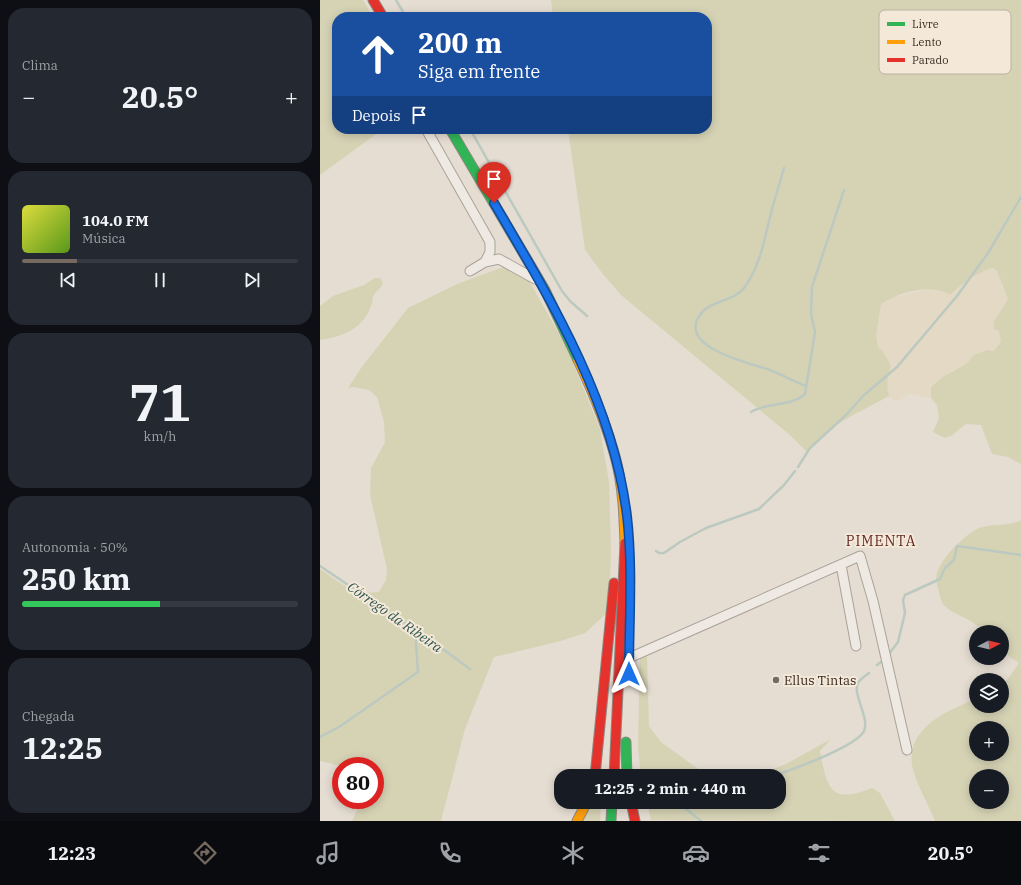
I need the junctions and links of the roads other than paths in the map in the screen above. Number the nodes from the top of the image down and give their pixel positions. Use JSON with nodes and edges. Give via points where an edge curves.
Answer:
{"nodes":[{"id":1,"x":373,"y":0,"type":"edge"},
{"id":2,"x":380,"y":12,"type":"edge"},
{"id":3,"x":429,"y":134,"type":"edge"},
{"id":4,"x":453,"y":134,"type":"edge"},
{"id":5,"x":485,"y":262,"type":"junction"},
{"id":6,"x":470,"y":271,"type":"dead end"},
{"id":7,"x":540,"y":282,"type":"junction"},
{"id":8,"x":612,"y":447,"type":"junction"},
{"id":9,"x":621,"y":483,"type":"junction"},
{"id":10,"x":618,"y":517,"type":"junction"},
{"id":11,"x":841,"y":565,"type":"junction"},
{"id":12,"x":856,"y":646,"type":"dead end"},
{"id":13,"x":629,"y":662,"type":"joint"},
{"id":14,"x":627,"y":730,"type":"dead end"},
{"id":15,"x":907,"y":750,"type":"dead end"},
{"id":16,"x":595,"y":769,"type":"edge"},
{"id":17,"x":606,"y":769,"type":"edge"},
{"id":18,"x":614,"y":769,"type":"edge"},
{"id":19,"x":627,"y":769,"type":"edge"},
{"id":20,"x":583,"y":809,"type":"edge"},
{"id":21,"x":605,"y":809,"type":"edge"},
{"id":22,"x":612,"y":809,"type":"edge"},
{"id":23,"x":632,"y":809,"type":"edge"},
{"id":24,"x":577,"y":821,"type":"edge"},
{"id":25,"x":604,"y":821,"type":"edge"},
{"id":26,"x":611,"y":821,"type":"edge"},
{"id":27,"x":635,"y":821,"type":"edge"}],
"edges":[{"from":1,"to":2,"type":"highway"},
{"from":3,"to":5,"type":"street","via":[[490,242],[490,252]]},
{"from":4,"to":7,"type":"highway"},
{"from":5,"to":6,"type":"street"},
{"from":5,"to":7,"type":"street","via":[[498,259]]},
{"from":7,"to":8,"type":"highway","via":[[584,370],[602,413]]},
{"from":8,"to":9,"type":"highway"},
{"from":8,"to":10,"type":"highway"},
{"from":9,"to":13,"type":"highway","via":[[629,546]]},
{"from":9,"to":18,"type":"highway","via":[[626,555]]},
{"from":10,"to":16,"type":"highway"},
{"from":10,"to":17,"type":"highway","via":[[618,578]]},
{"from":11,"to":12,"type":"street"},
{"from":11,"to":13,"type":"street"},
{"from":11,"to":15,"type":"street","via":[[860,556],[873,601]]},
{"from":14,"to":19,"type":"highway"},
{"from":20,"to":24,"type":"highway"},
{"from":21,"to":25,"type":"highway"},
{"from":22,"to":26,"type":"highway"},
{"from":23,"to":27,"type":"highway"}]}
